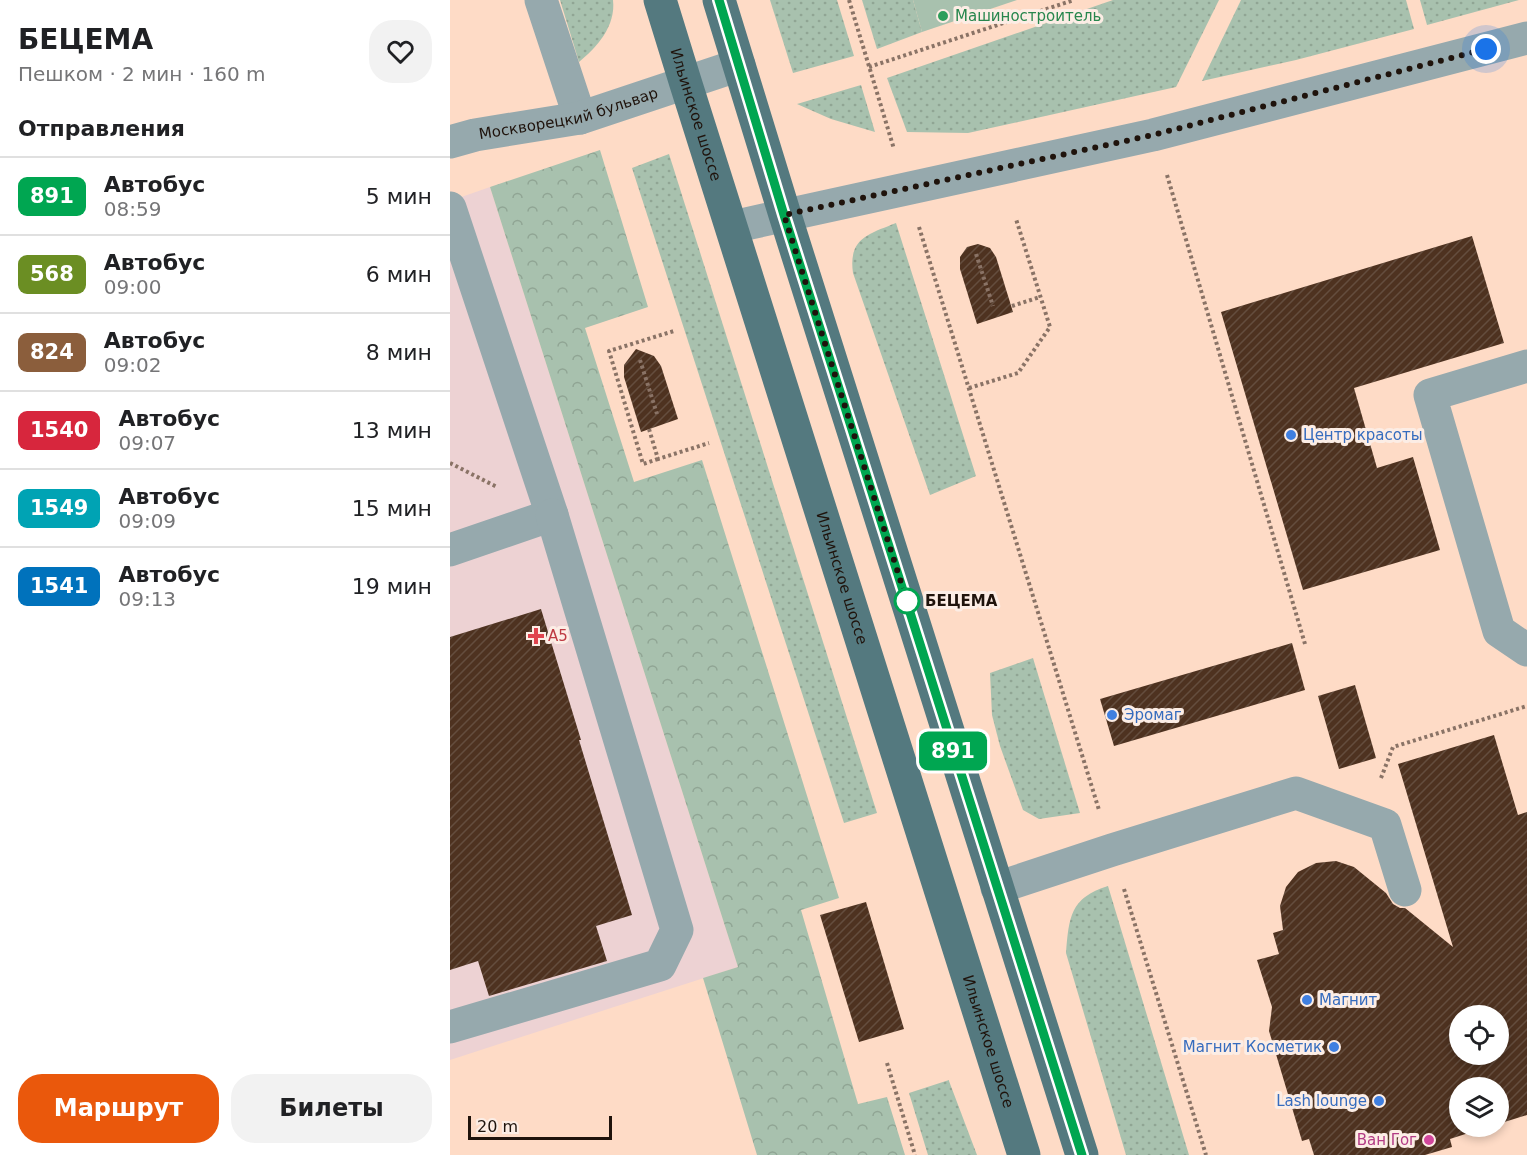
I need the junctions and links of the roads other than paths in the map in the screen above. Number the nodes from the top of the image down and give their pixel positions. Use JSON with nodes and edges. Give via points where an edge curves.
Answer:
{"nodes":[{"id":1,"x":541,"y":0,"type":"edge"},
{"id":2,"x":660,"y":0,"type":"edge"},
{"id":3,"x":719,"y":0,"type":"edge"},
{"id":4,"x":1527,"y":38,"type":"edge"},
{"id":5,"x":739,"y":65,"type":"junction"},
{"id":6,"x":685,"y":81,"type":"junction"},
{"id":7,"x":580,"y":118,"type":"junction"},
{"id":8,"x":450,"y":142,"type":"edge"},
{"id":9,"x":450,"y":208,"type":"edge"},
{"id":10,"x":784,"y":215,"type":"junction"},
{"id":11,"x":732,"y":227,"type":"junction"},
{"id":12,"x":1527,"y":366,"type":"edge"},
{"id":13,"x":552,"y":516,"type":"junction"},
{"id":14,"x":450,"y":550,"type":"edge"},
{"id":15,"x":1527,"y":650,"type":"edge"},
{"id":16,"x":997,"y":888,"type":"junction"},
{"id":17,"x":1405,"y":891,"type":"dead end"},
{"id":18,"x":450,"y":1027,"type":"edge"},
{"id":19,"x":1024,"y":1155,"type":"edge"},
{"id":20,"x":1082,"y":1155,"type":"edge"}],
"edges":[{"from":1,"to":7,"type":"street"},
{"from":2,"to":6,"type":"main road","name":"Ильинское шоссе"},
{"from":3,"to":5,"type":"main road"},
{"from":4,"to":10,"type":"street","via":[[1153,135]]},
{"from":5,"to":6,"type":"street","name":"Москворецкий бульвар"},
{"from":5,"to":10,"type":"main road"},
{"from":6,"to":7,"type":"street","name":"Москворецкий бульвар"},
{"from":6,"to":11,"type":"main road","name":"Ильинское шоссе"},
{"from":7,"to":8,"type":"street","name":"Москворецкий бульвар"},
{"from":9,"to":13,"type":"street"},
{"from":10,"to":11,"type":"street"},
{"from":10,"to":16,"type":"main road"},
{"from":11,"to":19,"type":"main road","name":"Ильинское шоссе"},
{"from":12,"to":15,"type":"street","via":[[1430,395],[1499,631]]},
{"from":13,"to":14,"type":"street"},
{"from":13,"to":18,"type":"street","via":[[677,930],[660,965]]},
{"from":16,"to":17,"type":"street","via":[[1296,794],[1385,825]]},
{"from":16,"to":20,"type":"main road"}]}
